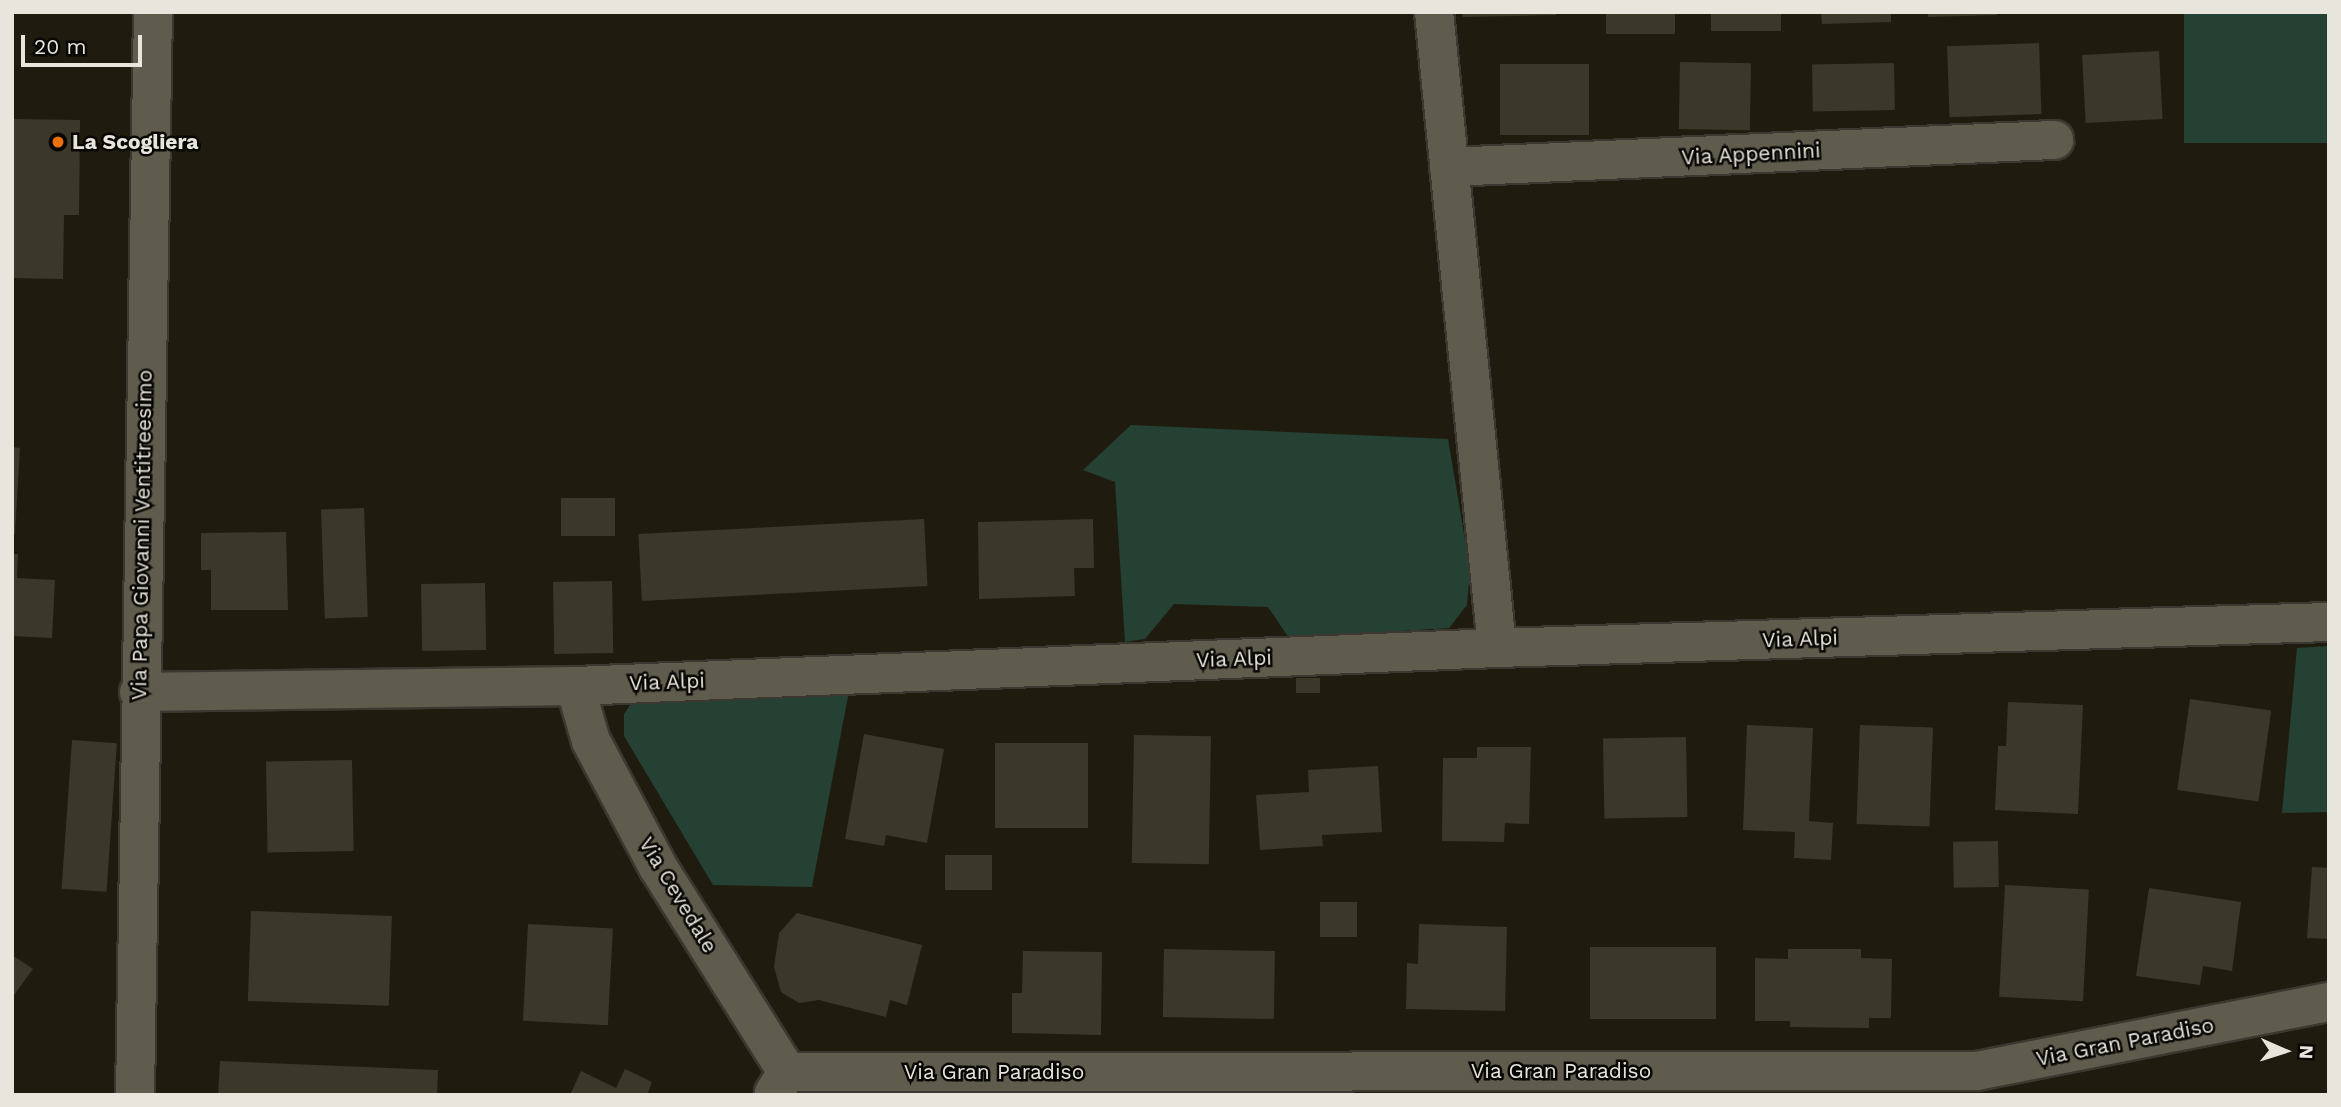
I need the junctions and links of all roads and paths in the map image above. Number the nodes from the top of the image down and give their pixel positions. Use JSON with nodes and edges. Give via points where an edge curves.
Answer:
{"nodes":[{"id":1,"x":153,"y":12,"type":"edge"},
{"id":2,"x":1434,"y":12,"type":"edge"},
{"id":3,"x":2054,"y":141,"type":"dead end"},
{"id":4,"x":1449,"y":167,"type":"junction"},
{"id":5,"x":2329,"y":622,"type":"edge"},
{"id":6,"x":1497,"y":648,"type":"junction"},
{"id":7,"x":575,"y":686,"type":"junction"},
{"id":8,"x":139,"y":692,"type":"junction"},
{"id":9,"x":2329,"y":1002,"type":"edge"},
{"id":10,"x":134,"y":1058,"type":"junction"},
{"id":11,"x":1980,"y":1083,"type":"edge"},
{"id":12,"x":780,"y":1084,"type":"edge"},
{"id":13,"x":121,"y":1095,"type":"edge"},
{"id":14,"x":135,"y":1095,"type":"edge"}],
"edges":[{"from":1,"to":8,"type":"street","name":"Via Papa Giovanni Ventitreesimo"},
{"from":2,"to":4,"type":"street"},
{"from":3,"to":4,"type":"street","name":"Via Appennini"},
{"from":4,"to":6,"type":"street"},
{"from":5,"to":6,"type":"street","name":"Via Alpi"},
{"from":6,"to":7,"type":"street","name":"Via Alpi"},
{"from":7,"to":8,"type":"street","name":"Via Alpi"},
{"from":7,"to":12,"type":"street","name":"Via Cevedale","via":[[591,741]]},
{"from":8,"to":10,"type":"street","name":"Via Papa Giovanni Ventitreesimo"},
{"from":9,"to":11,"type":"street","name":"Via Gran Paradiso"},
{"from":10,"to":13,"type":"street","name":"Via Papa Giovanni Ventitreesimo"},
{"from":10,"to":14,"type":"street","name":"Via Papa Giovanni Ventitreesimo"},
{"from":11,"to":12,"type":"street","name":"Via Gran Paradiso"}]}
